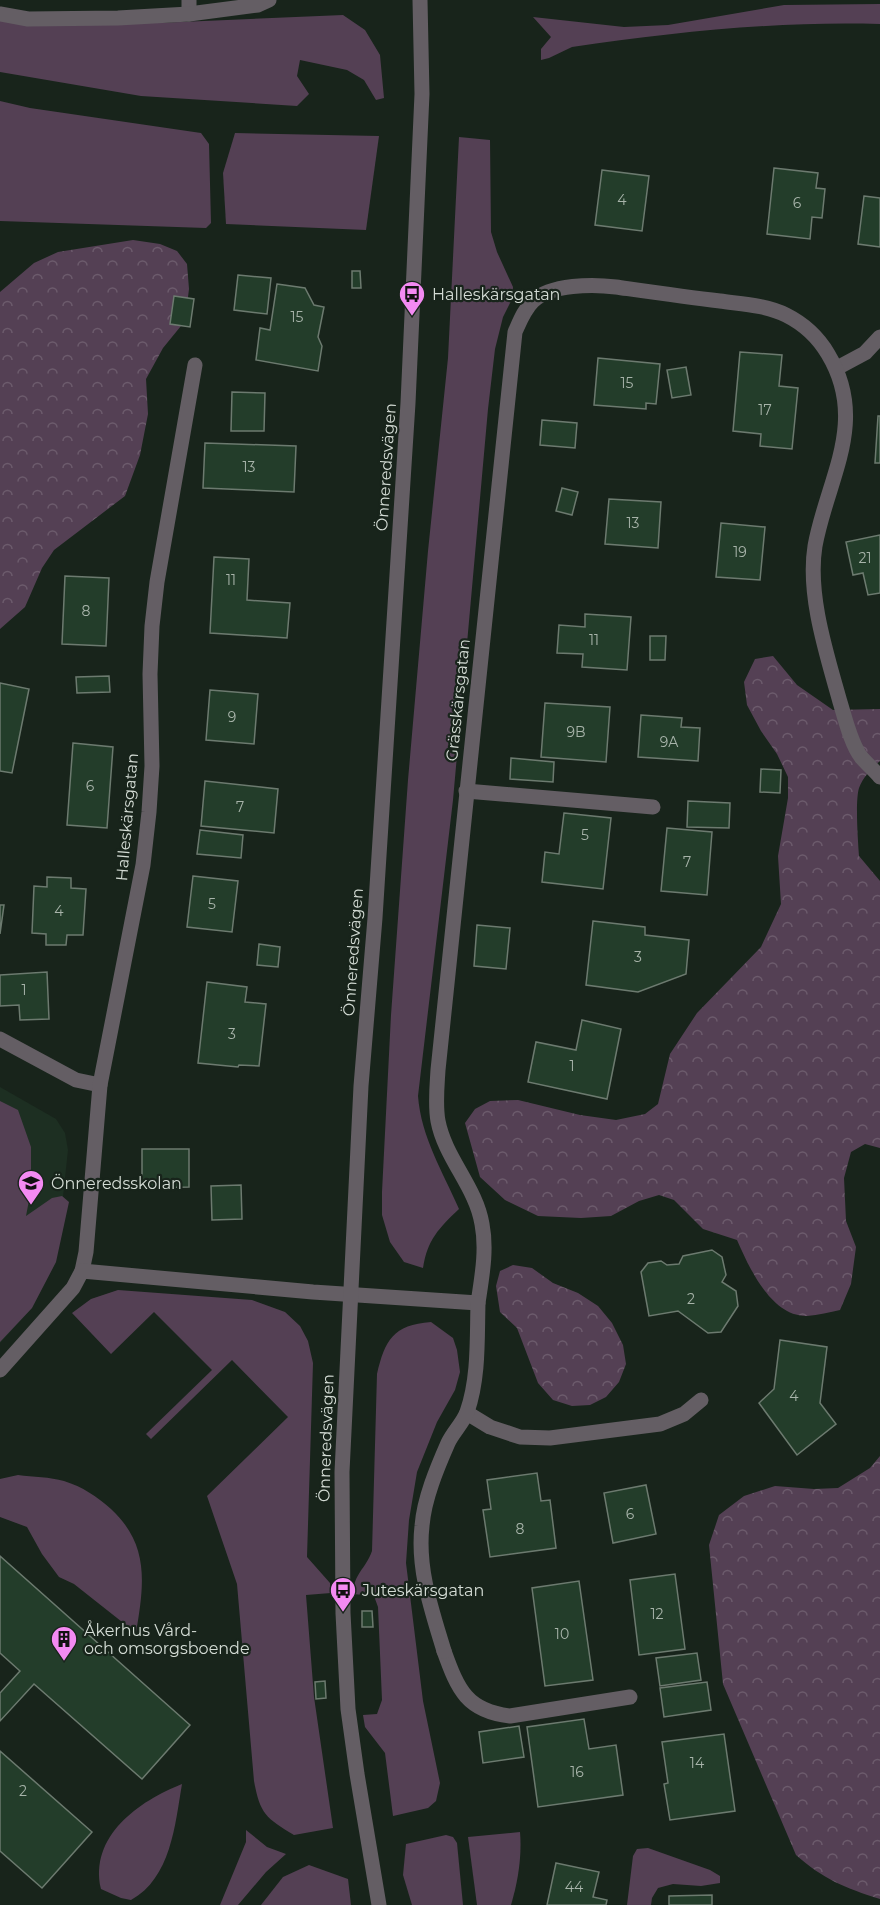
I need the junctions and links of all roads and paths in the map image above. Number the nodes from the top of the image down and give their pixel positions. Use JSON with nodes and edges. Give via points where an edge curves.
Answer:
{"nodes":[{"id":1,"x":269,"y":0,"type":"edge"},
{"id":2,"x":420,"y":0,"type":"edge"},
{"id":3,"x":189,"y":7,"type":"edge"},
{"id":4,"x":0,"y":14,"type":"edge"},
{"id":5,"x":880,"y":337,"type":"edge"},
{"id":6,"x":195,"y":365,"type":"dead end"},
{"id":7,"x":837,"y":368,"type":"junction"},
{"id":8,"x":880,"y":777,"type":"edge"},
{"id":9,"x":466,"y":791,"type":"junction"},
{"id":10,"x":652,"y":807,"type":"dead end"},
{"id":11,"x":0,"y":1039,"type":"edge"},
{"id":12,"x":100,"y":1085,"type":"junction"},
{"id":13,"x":82,"y":1271,"type":"junction"},
{"id":14,"x":349,"y":1294,"type":"junction"},
{"id":15,"x":478,"y":1303,"type":"junction"},
{"id":16,"x":0,"y":1370,"type":"edge"},
{"id":17,"x":701,"y":1400,"type":"dead end"},
{"id":18,"x":467,"y":1413,"type":"junction"},
{"id":19,"x":630,"y":1697,"type":"dead end"},
{"id":20,"x":379,"y":1905,"type":"edge"}],
"edges":[{"from":1,"to":3,"type":"street","via":[[258,5]]},
{"from":2,"to":14,"type":"street","name":"Önneredsvägen","via":[[422,94],[408,403]]},
{"from":3,"to":4,"type":"street","via":[[118,18],[28,19]]},
{"from":5,"to":7,"type":"street","via":[[865,353]]},
{"from":6,"to":12,"type":"street","name":"Halleskärsgatan","via":[[152,626],[152,766],[143,865]]},
{"from":7,"to":8,"type":"street","name":"Grässkärsgatan","via":[[843,383],[845,424],[841,456],[815,548],[814,580],[819,619],[846,721],[860,756]]},
{"from":7,"to":9,"type":"street","name":"Grässkärsgatan","via":[[806,327],[784,314],[755,306],[609,286],[571,286],[535,299],[515,332]]},
{"from":9,"to":10,"type":"street"},
{"from":9,"to":15,"type":"street","name":"Grässkärsgatan","via":[[437,1102],[438,1122],[449,1152],[482,1222],[485,1249]]},
{"from":11,"to":12,"type":"street","via":[[76,1080]]},
{"from":12,"to":13,"type":"street","name":"Halleskärsgatan"},
{"from":13,"to":14,"type":"street"},
{"from":13,"to":16,"type":"street","via":[[66,1296]]},
{"from":14,"to":15,"type":"street"},
{"from":14,"to":20,"type":"street","name":"Önneredsvägen","via":[[342,1472],[343,1613],[350,1728]]},
{"from":15,"to":18,"type":"street","name":"Grässkärsgatan","via":[[475,1376]]},
{"from":17,"to":18,"type":"street","via":[[684,1414],[660,1424],[550,1438],[520,1437],[490,1427]]},
{"from":18,"to":19,"type":"street","via":[[448,1441],[422,1524],[422,1563],[429,1600],[453,1675],[470,1701],[492,1714],[510,1716]]}]}
